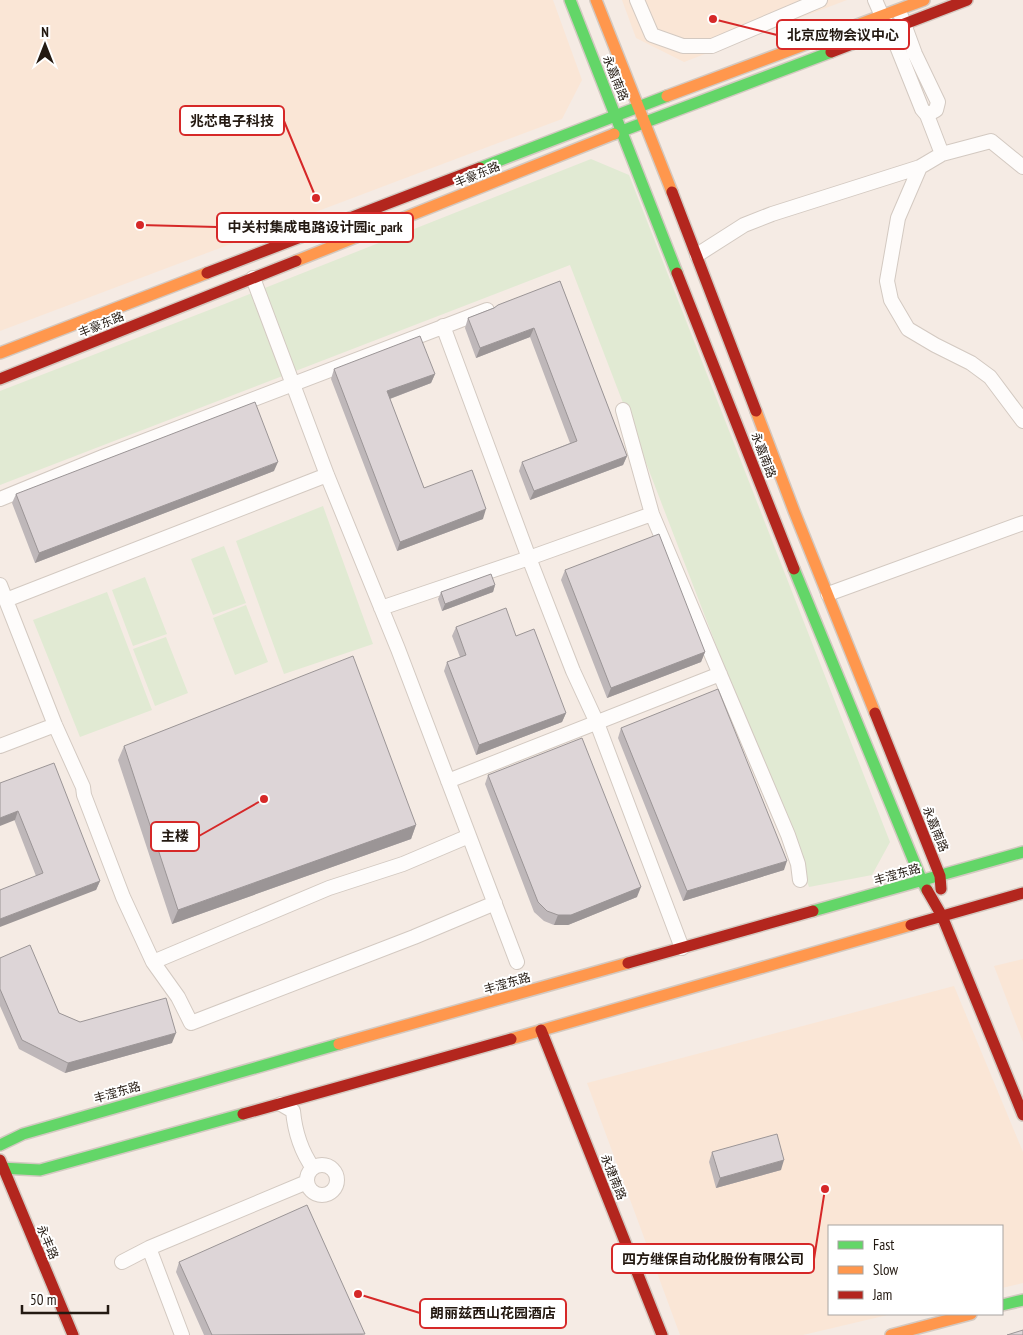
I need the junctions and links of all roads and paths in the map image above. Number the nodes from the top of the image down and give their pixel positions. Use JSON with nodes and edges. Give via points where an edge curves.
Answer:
{"nodes":[{"id":1,"x":570,"y":0,"type":"edge"},
{"id":2,"x":596,"y":0,"type":"edge"},
{"id":3,"x":637,"y":0,"type":"edge"},
{"id":4,"x":820,"y":0,"type":"edge"},
{"id":5,"x":875,"y":0,"type":"edge"},
{"id":6,"x":924,"y":0,"type":"edge"},
{"id":7,"x":967,"y":0,"type":"edge"},
{"id":8,"x":898,"y":5,"type":"edge"},
{"id":9,"x":882,"y":16,"type":"junction"},
{"id":10,"x":897,"y":27,"type":"junction"},
{"id":11,"x":637,"y":107,"type":"junction"},
{"id":12,"x":616,"y":115,"type":"junction"},
{"id":13,"x":644,"y":123,"type":"junction"},
{"id":14,"x":622,"y":131,"type":"junction"},
{"id":15,"x":942,"y":154,"type":"junction"},
{"id":16,"x":920,"y":167,"type":"junction"},
{"id":17,"x":1023,"y":167,"type":"edge"},
{"id":18,"x":697,"y":255,"type":"junction"},
{"id":19,"x":253,"y":278,"type":"junction"},
{"id":20,"x":487,"y":310,"type":"edge"},
{"id":21,"x":443,"y":326,"type":"junction"},
{"id":22,"x":0,"y":353,"type":"edge"},
{"id":23,"x":0,"y":379,"type":"edge"},
{"id":24,"x":293,"y":384,"type":"junction"},
{"id":25,"x":623,"y":410,"type":"dead end"},
{"id":26,"x":1023,"y":421,"type":"edge"},
{"id":27,"x":327,"y":474,"type":"junction"},
{"id":28,"x":0,"y":499,"type":"edge"},
{"id":29,"x":652,"y":514,"type":"junction"},
{"id":30,"x":1023,"y":524,"type":"edge"},
{"id":31,"x":529,"y":558,"type":"junction"},
{"id":32,"x":0,"y":585,"type":"edge"},
{"id":33,"x":828,"y":594,"type":"junction"},
{"id":34,"x":6,"y":600,"type":"junction"},
{"id":35,"x":381,"y":608,"type":"junction"},
{"id":36,"x":720,"y":674,"type":"junction"},
{"id":37,"x":597,"y":723,"type":"junction"},
{"id":38,"x":55,"y":725,"type":"junction"},
{"id":39,"x":0,"y":746,"type":"edge"},
{"id":40,"x":448,"y":781,"type":"junction"},
{"id":41,"x":469,"y":836,"type":"junction"},
{"id":42,"x":1023,"y":852,"type":"edge"},
{"id":43,"x":940,"y":876,"type":"junction"},
{"id":44,"x":800,"y":880,"type":"dead end"},
{"id":45,"x":922,"y":881,"type":"junction"},
{"id":46,"x":1023,"y":893,"type":"edge"},
{"id":47,"x":495,"y":903,"type":"junction"},
{"id":48,"x":942,"y":916,"type":"junction"},
{"id":49,"x":682,"y":948,"type":"junction"},
{"id":50,"x":153,"y":962,"type":"junction"},
{"id":51,"x":517,"y":962,"type":"dead end"},
{"id":52,"x":541,"y":1030,"type":"junction"},
{"id":53,"x":281,"y":1104,"type":"junction"},
{"id":54,"x":1023,"y":1115,"type":"edge"},
{"id":55,"x":0,"y":1145,"type":"edge"},
{"id":56,"x":0,"y":1165,"type":"edge"},
{"id":57,"x":313,"y":1168,"type":"junction"},
{"id":58,"x":307,"y":1182,"type":"junction"},
{"id":59,"x":149,"y":1248,"type":"junction"},
{"id":60,"x":122,"y":1262,"type":"dead end"},
{"id":61,"x":1023,"y":1300,"type":"edge"},
{"id":62,"x":1003,"y":1306,"type":"edge"},
{"id":63,"x":967,"y":1315,"type":"edge"},
{"id":64,"x":73,"y":1335,"type":"edge"},
{"id":65,"x":182,"y":1335,"type":"edge"},
{"id":66,"x":662,"y":1335,"type":"edge"},
{"id":67,"x":891,"y":1335,"type":"edge"}],
"edges":[{"from":1,"to":12,"type":"street","name":"永嘉南路"},
{"from":2,"to":11,"type":"street","name":"永嘉南路"},
{"from":3,"to":4,"type":"street","via":[[652,35],[683,46],[712,46]]},
{"from":5,"to":9,"type":"street"},
{"from":6,"to":8,"type":"street","name":"丰豪东路"},
{"from":7,"to":10,"type":"street","name":"丰豪东路"},
{"from":8,"to":9,"type":"street","name":"丰豪东路"},
{"from":8,"to":10,"type":"street"},
{"from":9,"to":10,"type":"street"},
{"from":9,"to":11,"type":"street","name":"丰豪东路"},
{"from":10,"to":13,"type":"street","name":"丰豪东路"},
{"from":10,"to":15,"type":"street","via":[[922,109]]},
{"from":11,"to":12,"type":"street","name":"丰豪东路"},
{"from":11,"to":13,"type":"street","name":"永嘉南路"},
{"from":12,"to":14,"type":"street","name":"永嘉南路"},
{"from":12,"to":22,"type":"street","name":"丰豪东路"},
{"from":13,"to":14,"type":"street","name":"丰豪东路"},
{"from":13,"to":18,"type":"street","name":"永嘉南路"},
{"from":14,"to":19,"type":"street","name":"丰豪东路"},
{"from":14,"to":45,"type":"street","name":"永嘉南路","via":[[774,520]]},
{"from":15,"to":16,"type":"street"},
{"from":15,"to":17,"type":"street","via":[[991,141]]},
{"from":16,"to":18,"type":"street","via":[[762,217]]},
{"from":16,"to":26,"type":"street","via":[[898,218],[887,281],[891,300],[908,329],[990,377]]},
{"from":18,"to":33,"type":"street","name":"永嘉南路"},
{"from":19,"to":23,"type":"street","name":"丰豪东路"},
{"from":19,"to":24,"type":"street"},
{"from":20,"to":21,"type":"street"},
{"from":21,"to":24,"type":"street"},
{"from":21,"to":31,"type":"street"},
{"from":24,"to":27,"type":"street"},
{"from":24,"to":28,"type":"street"},
{"from":25,"to":29,"type":"street"},
{"from":27,"to":34,"type":"street"},
{"from":27,"to":35,"type":"street"},
{"from":29,"to":31,"type":"street"},
{"from":29,"to":36,"type":"street"},
{"from":30,"to":33,"type":"street"},
{"from":31,"to":35,"type":"street"},
{"from":31,"to":37,"type":"street"},
{"from":32,"to":34,"type":"street"},
{"from":33,"to":43,"type":"street","name":"永嘉南路"},
{"from":34,"to":38,"type":"street"},
{"from":35,"to":40,"type":"street"},
{"from":36,"to":37,"type":"street"},
{"from":36,"to":44,"type":"street","via":[[788,836]]},
{"from":37,"to":40,"type":"street"},
{"from":37,"to":49,"type":"street"},
{"from":38,"to":39,"type":"street"},
{"from":38,"to":50,"type":"street","via":[[83,787],[122,897]]},
{"from":40,"to":41,"type":"street"},
{"from":41,"to":47,"type":"street"},
{"from":41,"to":50,"type":"street","via":[[403,864],[329,888]]},
{"from":42,"to":43,"type":"street","name":"丰滢东路"},
{"from":43,"to":45,"type":"street","name":"丰滢东路"},
{"from":43,"to":48,"type":"street","name":"永嘉南路"},
{"from":45,"to":48,"type":"street","name":"永嘉南路"},
{"from":45,"to":49,"type":"street","name":"丰滢东路"},
{"from":46,"to":48,"type":"street"},
{"from":47,"to":50,"type":"street","via":[[191,1023],[178,997]]},
{"from":47,"to":51,"type":"street"},
{"from":48,"to":52,"type":"street"},
{"from":48,"to":54,"type":"street","name":"永嘉南路"},
{"from":49,"to":55,"type":"street","name":"丰滢东路","via":[[132,1102],[23,1134]]},
{"from":52,"to":53,"type":"street"},
{"from":52,"to":66,"type":"street","name":"永捷南路"},
{"from":53,"to":56,"type":"street","via":[[40,1170]]},
{"from":53,"to":57,"type":"street","via":[[293,1112],[294,1126]]},
{"from":56,"to":64,"type":"street","name":"永丰路"},
{"from":57,"to":58,"type":"street"},
{"from":57,"to":58,"type":"street","via":[[322,1164],[331,1167],[337,1175],[337,1184],[331,1192],[321,1195],[312,1191]]},
{"from":58,"to":59,"type":"street"},
{"from":59,"to":60,"type":"street"},
{"from":59,"to":65,"type":"street"},
{"from":61,"to":62,"type":"street"},
{"from":63,"to":67,"type":"street"}]}
